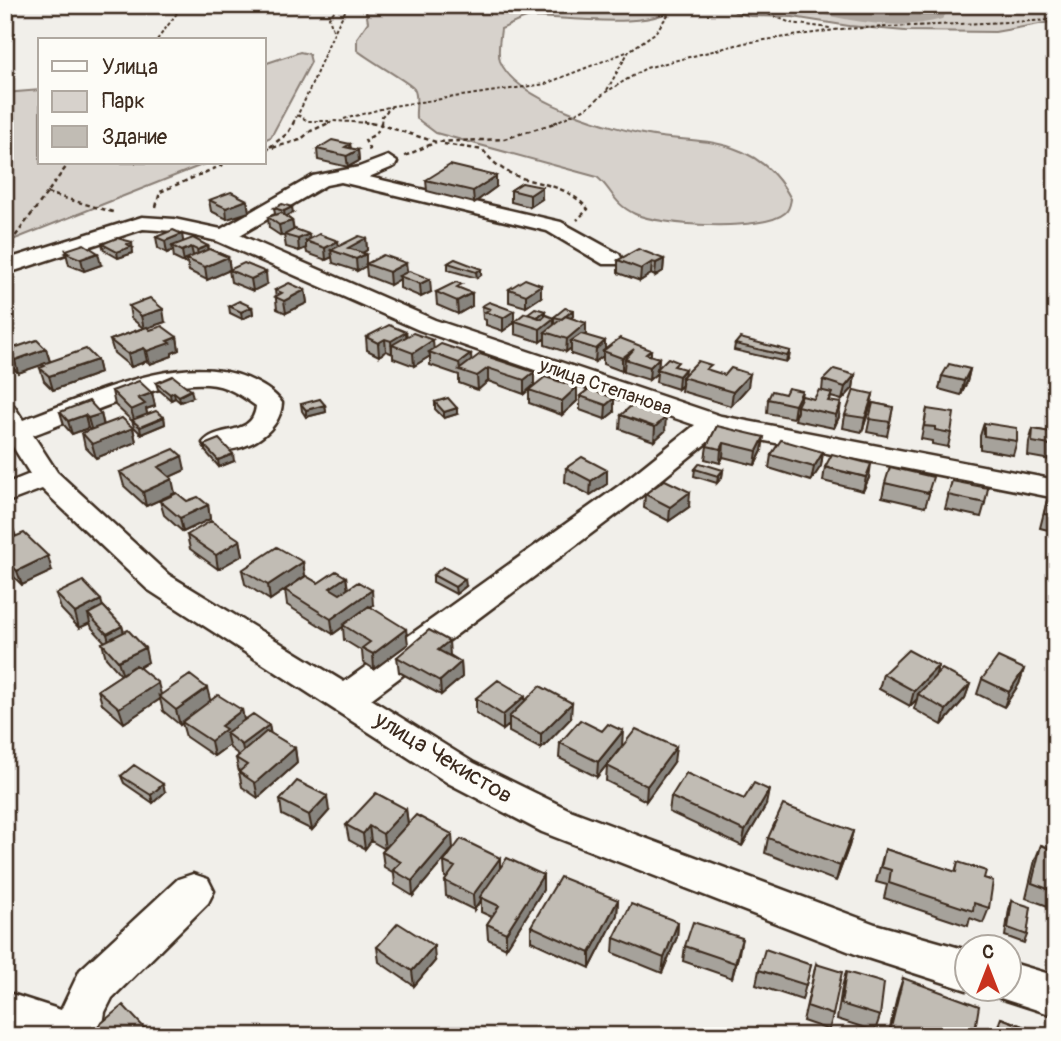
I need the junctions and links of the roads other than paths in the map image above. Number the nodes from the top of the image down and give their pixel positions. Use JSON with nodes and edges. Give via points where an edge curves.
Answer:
{"nodes":[{"id":1,"x":388,"y":162,"type":"road end"},
{"id":2,"x":341,"y":176,"type":"junction"},
{"id":3,"x":224,"y":236,"type":"junction"},
{"id":4,"x":611,"y":259,"type":"dead end"},
{"id":5,"x":5,"y":267,"type":"edge"},
{"id":6,"x":12,"y":422,"type":"edge"},
{"id":7,"x":715,"y":423,"type":"junction"},
{"id":8,"x":217,"y":443,"type":"edge"},
{"id":9,"x":46,"y":477,"type":"junction"},
{"id":10,"x":1056,"y":489,"type":"edge"},
{"id":11,"x":5,"y":494,"type":"edge"},
{"id":12,"x":346,"y":699,"type":"junction"},
{"id":13,"x":193,"y":891,"type":"dead end"},
{"id":14,"x":953,"y":966,"type":"edge"},
{"id":15,"x":1023,"y":986,"type":"edge"},
{"id":16,"x":1056,"y":996,"type":"edge"},
{"id":17,"x":5,"y":1013,"type":"edge"},
{"id":18,"x":77,"y":1036,"type":"edge"}],
"edges":[{"from":1,"to":2,"type":"street"},
{"from":2,"to":3,"type":"street","via":[[320,180]]},
{"from":2,"to":4,"type":"street","via":[[554,226]]},
{"from":3,"to":5,"type":"street","name":"улица Степанова","via":[[142,223]]},
{"from":3,"to":7,"type":"street","name":"улица Степанова","via":[[427,325]]},
{"from":6,"to":8,"type":"street","via":[[158,379],[213,376],[256,392],[269,403],[270,415],[250,433]]},
{"from":6,"to":9,"type":"street","name":"улица Чекистов"},
{"from":7,"to":10,"type":"street","name":"улица Степанова"},
{"from":7,"to":12,"type":"street","via":[[630,491]]},
{"from":9,"to":11,"type":"street"},
{"from":9,"to":12,"type":"street","name":"улица Чекистов","via":[[158,582]]},
{"from":12,"to":14,"type":"street","name":"улица Чекистов","via":[[461,773],[556,821],[873,942]]},
{"from":13,"to":18,"type":"street","via":[[96,984]]},
{"from":15,"to":16,"type":"street"},
{"from":17,"to":18,"type":"street"}]}
